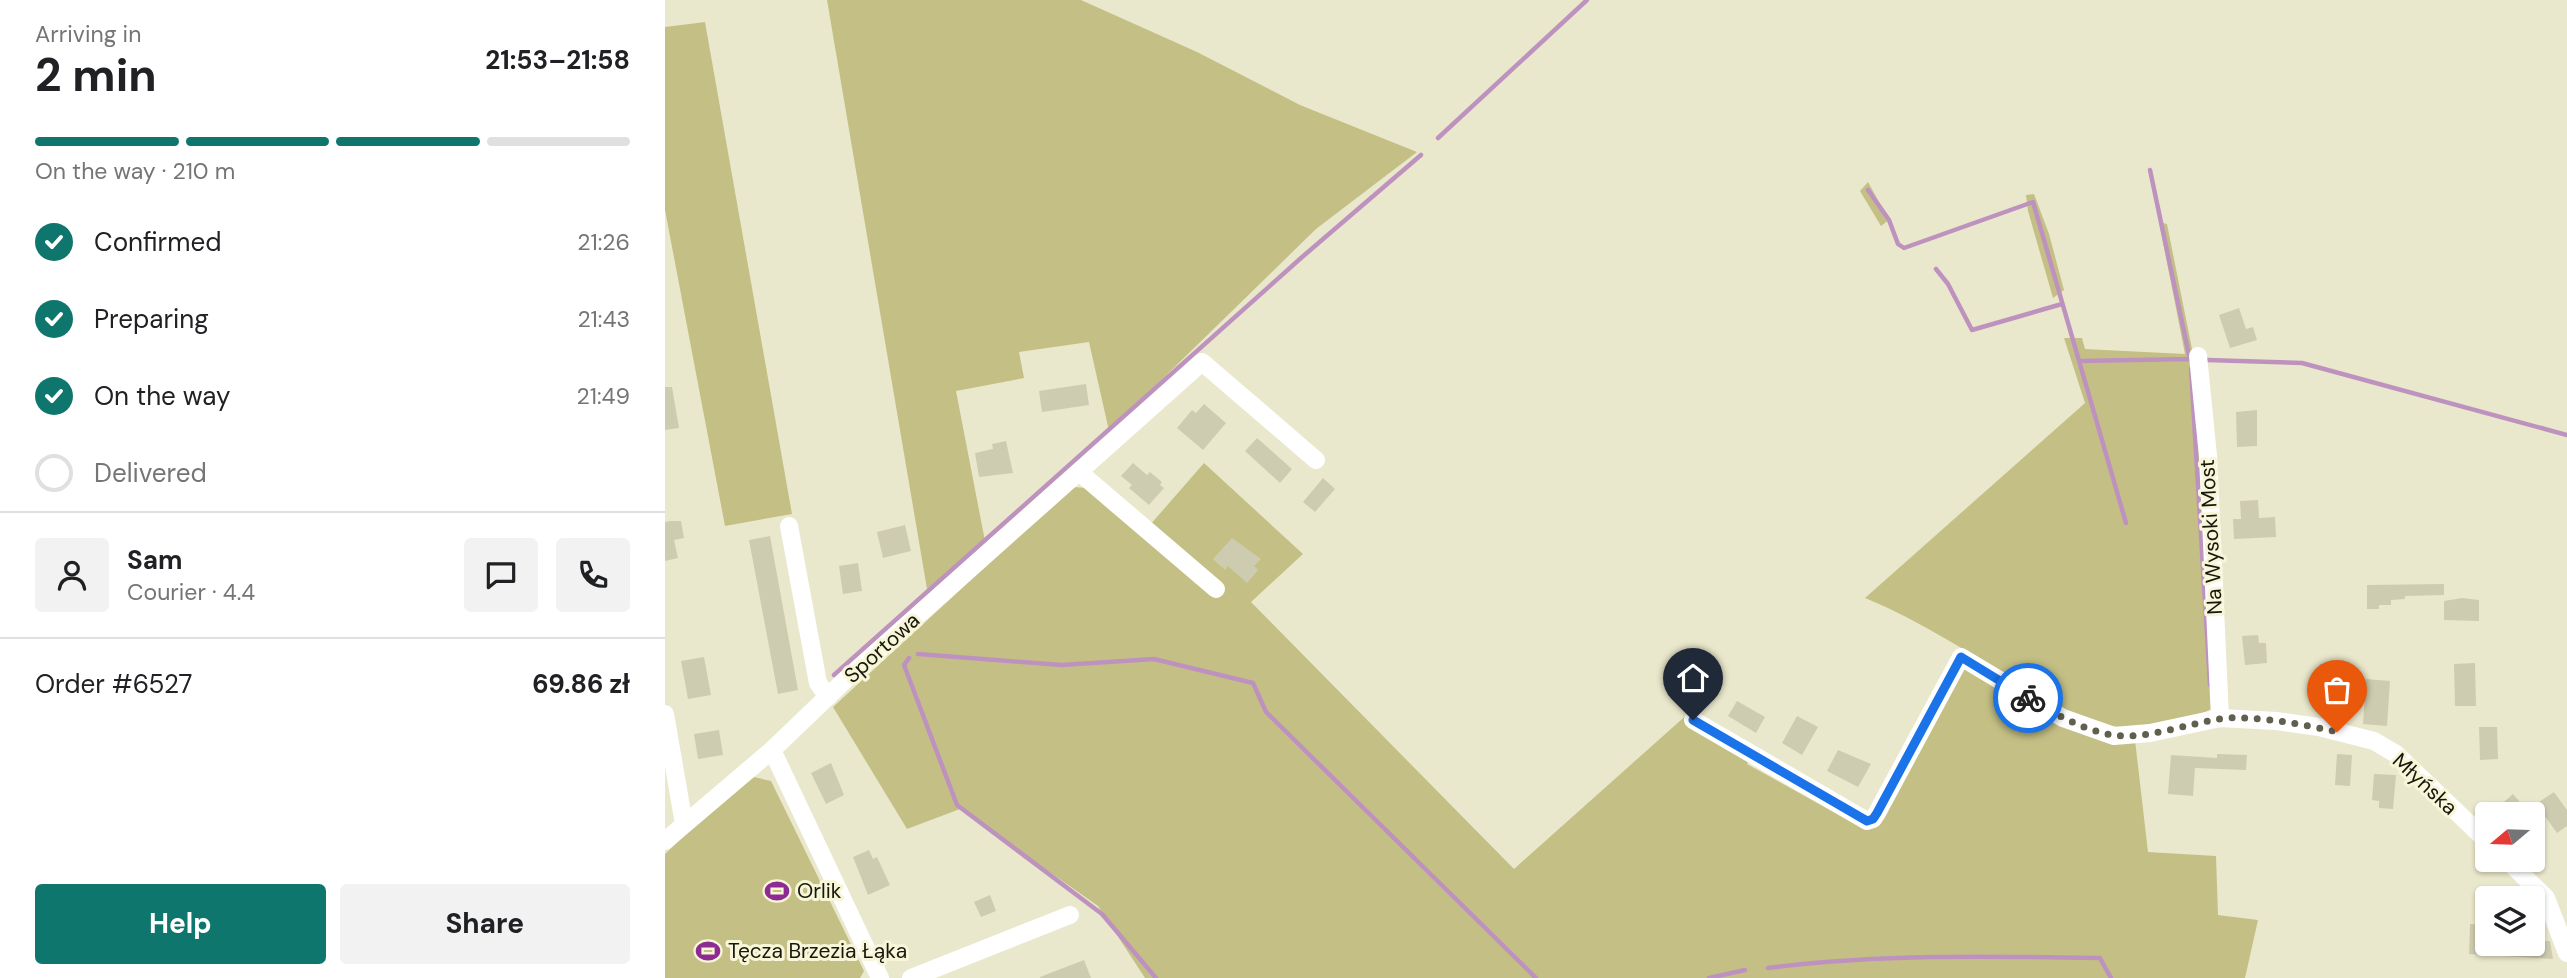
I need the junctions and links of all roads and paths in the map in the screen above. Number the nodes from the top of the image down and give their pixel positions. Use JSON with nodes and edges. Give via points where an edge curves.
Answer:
{"nodes":[{"id":1,"x":2198,"y":356,"type":"dead end"},
{"id":2,"x":1316,"y":460,"type":"dead end"},
{"id":3,"x":1079,"y":472,"type":"junction"},
{"id":4,"x":789,"y":526,"type":"dead end"},
{"id":5,"x":1216,"y":589,"type":"dead end"},
{"id":6,"x":828,"y":697,"type":"junction"},
{"id":7,"x":665,"y":714,"type":"edge"},
{"id":8,"x":2220,"y":718,"type":"junction"},
{"id":9,"x":1693,"y":720,"type":"dead end"},
{"id":10,"x":772,"y":750,"type":"junction"},
{"id":11,"x":684,"y":824,"type":"junction"},
{"id":12,"x":2475,"y":830,"type":"edge"},
{"id":13,"x":665,"y":841,"type":"edge"},
{"id":14,"x":2519,"y":872,"type":"edge"},
{"id":15,"x":1070,"y":915,"type":"dead end"},
{"id":16,"x":2567,"y":953,"type":"edge"},
{"id":17,"x":880,"y":978,"type":"edge"},
{"id":18,"x":911,"y":978,"type":"edge"}],
"edges":[{"from":1,"to":8,"type":"street","name":"Na Wysoki Most","via":[[2208,456]]},
{"from":2,"to":3,"type":"street","name":"Sportowa","via":[[1202,362]]},
{"from":3,"to":5,"type":"street"},
{"from":3,"to":6,"type":"street","name":"Sportowa"},
{"from":4,"to":6,"type":"street","via":[[818,683]]},
{"from":6,"to":10,"type":"street","name":"Sportowa"},
{"from":7,"to":11,"type":"street"},
{"from":8,"to":9,"type":"street","name":"Młyńska","via":[[2114,736],[2063,718],[1961,657],[1877,813],[1867,821]]},
{"from":8,"to":12,"type":"street","name":"Młyńska","via":[[2286,722],[2374,741],[2396,754]]},
{"from":10,"to":11,"type":"street","name":"Sportowa"},
{"from":10,"to":17,"type":"street"},
{"from":11,"to":13,"type":"street","name":"Sportowa"},
{"from":14,"to":16,"type":"street","via":[[2546,898]]},
{"from":15,"to":18,"type":"street"}]}
